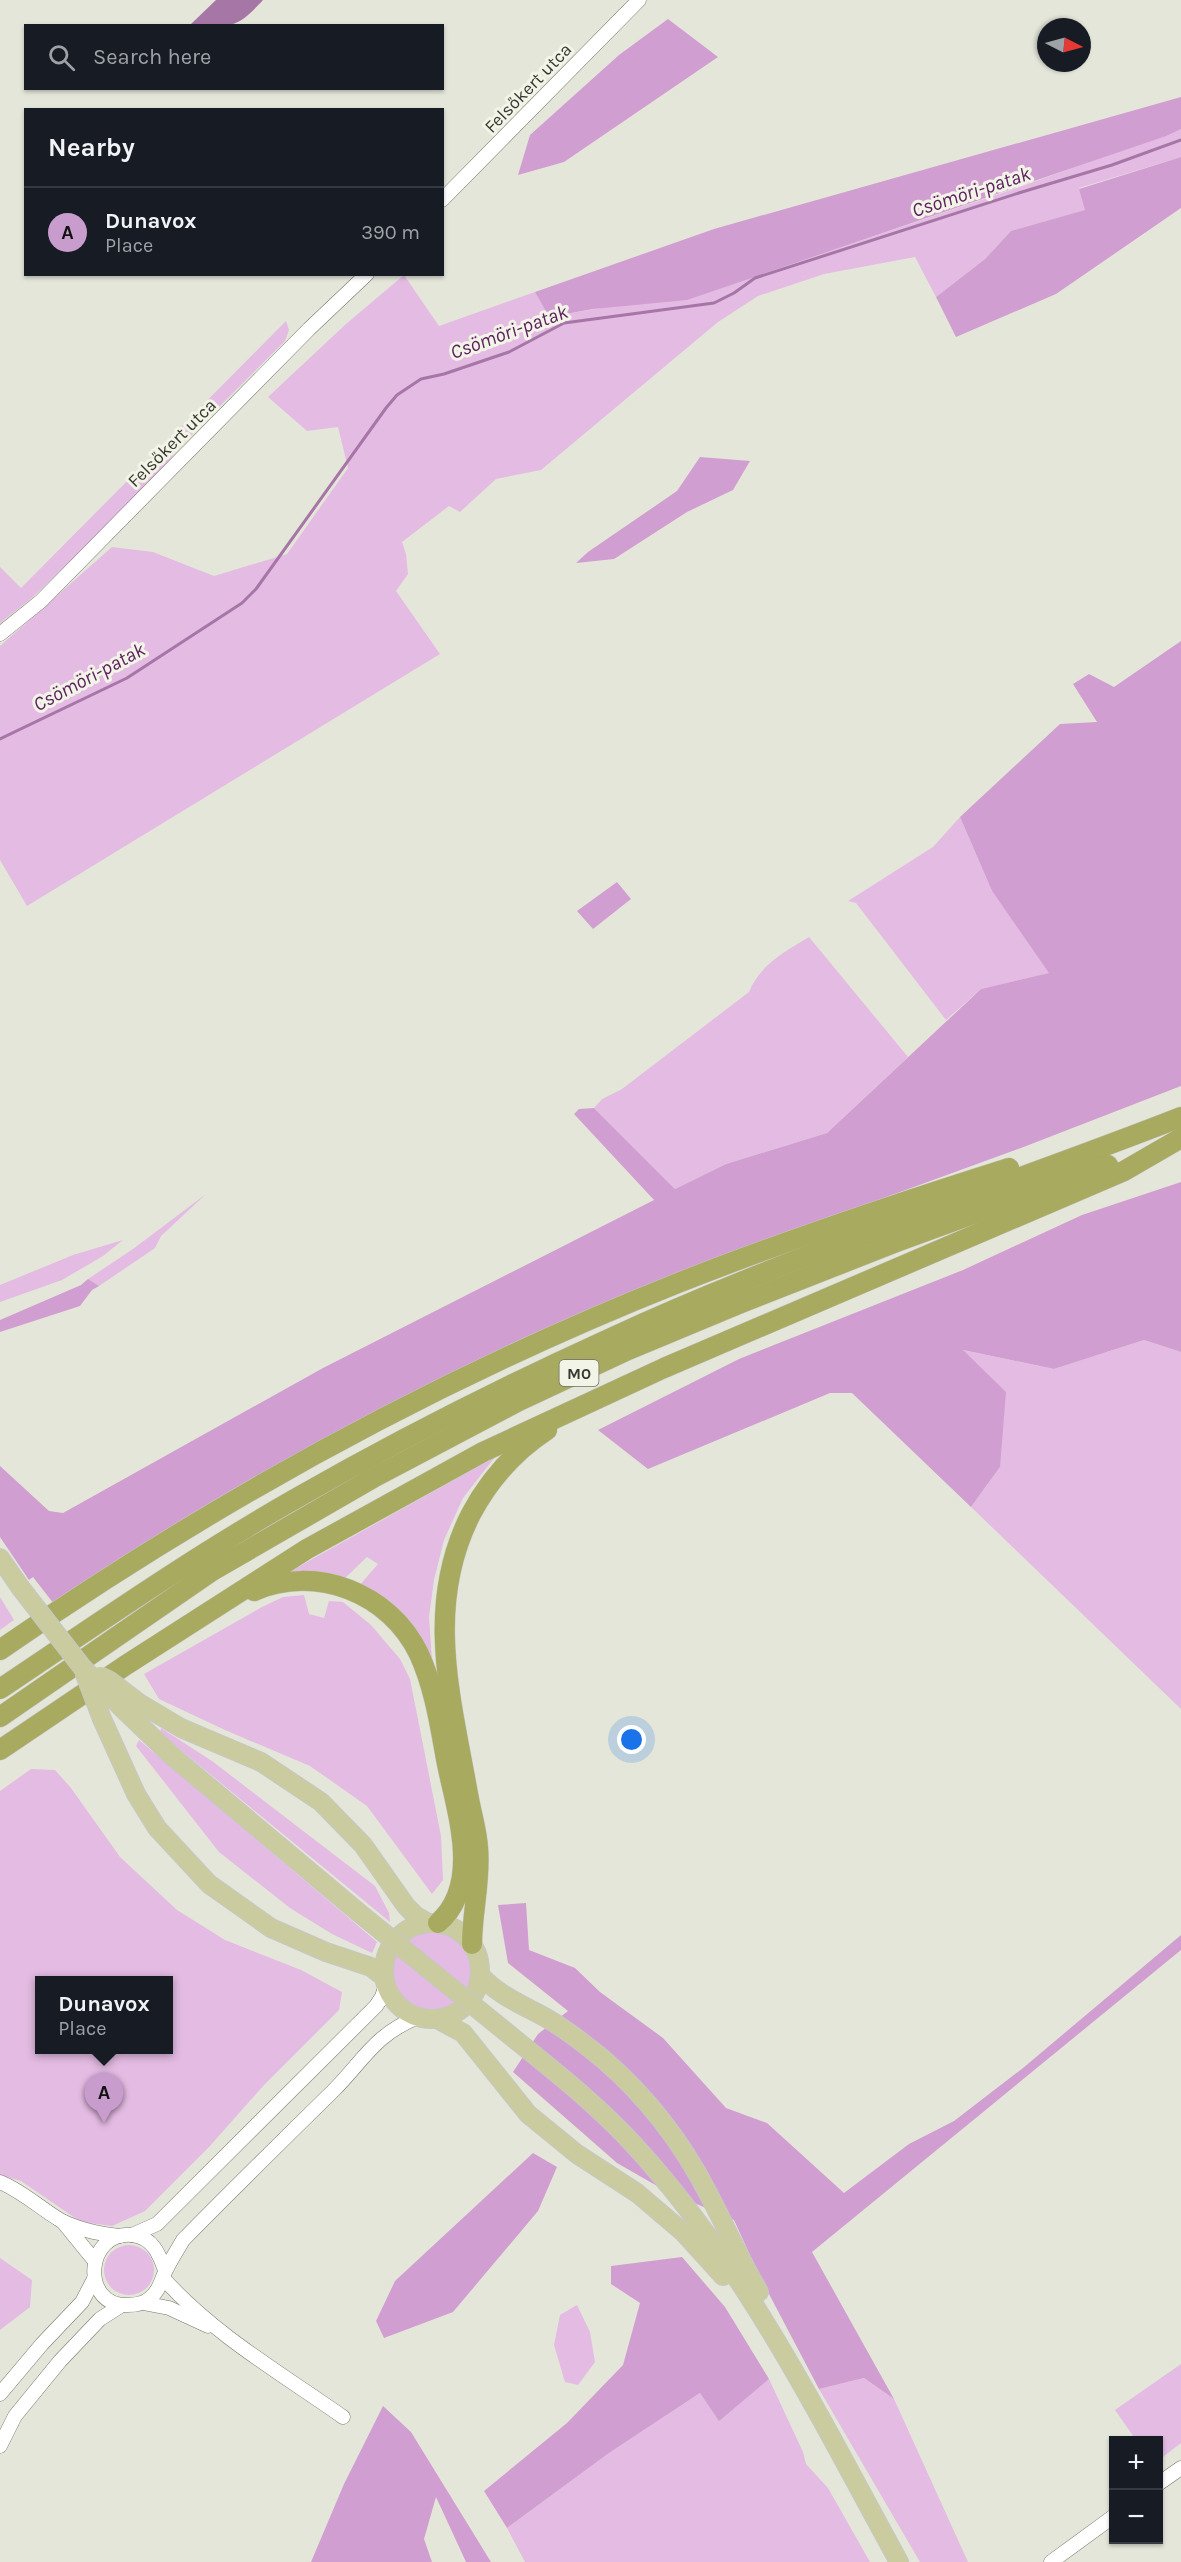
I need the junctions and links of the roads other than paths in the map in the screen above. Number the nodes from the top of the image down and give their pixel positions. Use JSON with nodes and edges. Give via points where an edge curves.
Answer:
{"nodes":[{"id":1,"x":639,"y":0,"type":"edge"},
{"id":2,"x":444,"y":198,"type":"edge"},
{"id":3,"x":365,"y":276,"type":"edge"},
{"id":4,"x":0,"y":634,"type":"edge"},
{"id":5,"x":1181,"y":1117,"type":"edge"},
{"id":6,"x":1181,"y":1138,"type":"edge"},
{"id":7,"x":1107,"y":1146,"type":"junction"},
{"id":8,"x":583,"y":1405,"type":"junction"},
{"id":9,"x":0,"y":1558,"type":"edge"},
{"id":10,"x":224,"y":1602,"type":"junction"},
{"id":11,"x":0,"y":1650,"type":"edge"},
{"id":12,"x":82,"y":1667,"type":"junction"},
{"id":13,"x":0,"y":1689,"type":"edge"},
{"id":14,"x":131,"y":1706,"type":"junction"},
{"id":15,"x":0,"y":1717,"type":"edge"},
{"id":16,"x":0,"y":1750,"type":"edge"},
{"id":17,"x":433,"y":1923,"type":"junction"},
{"id":18,"x":472,"y":1944,"type":"junction"},
{"id":19,"x":480,"y":1975,"type":"junction"},
{"id":20,"x":385,"y":1981,"type":"junction"},
{"id":21,"x":418,"y":2017,"type":"junction"},
{"id":22,"x":437,"y":2019,"type":"junction"},
{"id":23,"x":0,"y":2182,"type":"edge"},
{"id":24,"x":62,"y":2221,"type":"junction"},
{"id":25,"x":126,"y":2236,"type":"junction"},
{"id":26,"x":94,"y":2260,"type":"junction"},
{"id":27,"x":164,"y":2274,"type":"junction"},
{"id":28,"x":94,"y":2279,"type":"junction"},
{"id":29,"x":143,"y":2303,"type":"junction"},
{"id":30,"x":122,"y":2305,"type":"junction"},
{"id":31,"x":226,"y":2334,"type":"junction"},
{"id":32,"x":779,"y":2343,"type":"junction"},
{"id":33,"x":0,"y":2394,"type":"edge"},
{"id":34,"x":343,"y":2417,"type":"dead end"},
{"id":35,"x":0,"y":2446,"type":"edge"},
{"id":36,"x":1181,"y":2468,"type":"edge"},
{"id":37,"x":1163,"y":2481,"type":"edge"},
{"id":38,"x":1109,"y":2519,"type":"edge"},
{"id":39,"x":898,"y":2562,"type":"edge"},
{"id":40,"x":1051,"y":2562,"type":"edge"}],
"edges":[{"from":1,"to":2,"type":"street","name":"Felsőkert utca"},
{"from":3,"to":4,"type":"street","name":"Felsőkert utca","via":[[41,601]]},
{"from":5,"to":7,"type":"highway","number":"M0"},
{"from":6,"to":8,"type":"highway","via":[[1124,1171]]},
{"from":6,"to":15,"type":"highway","number":"M0","via":[[752,1298],[519,1401],[373,1478],[212,1571]]},
{"from":7,"to":11,"type":"highway","via":[[1061,1152],[828,1227],[680,1282],[536,1344],[359,1430],[217,1509]]},
{"from":7,"to":13,"type":"highway","number":"M0","via":[[749,1280],[502,1389],[292,1500]]},
{"from":8,"to":10,"type":"highway","via":[[483,1452],[377,1509]]},
{"from":8,"to":18,"type":"highway","via":[[511,1458],[479,1498],[461,1533],[447,1581],[443,1642],[478,1849]]},
{"from":9,"to":12,"type":"main road","bridge":true},
{"from":10,"to":16,"type":"highway"},
{"from":10,"to":17,"type":"highway","via":[[285,1581],[323,1581],[358,1592],[390,1615],[404,1631],[418,1653],[433,1691],[462,1846],[463,1872],[456,1900],[450,1912]]},
{"from":12,"to":14,"type":"main road","bridge":true},
{"from":12,"to":20,"type":"main road","bridge":true,"via":[[136,1794],[158,1828],[209,1884],[271,1928],[326,1953],[371,1967]]},
{"from":14,"to":17,"type":"main road","via":[[261,1762],[321,1802],[363,1845],[406,1906],[416,1916]]},
{"from":14,"to":32,"type":"main road","bridge":true,"via":[[189,1770],[587,2099],[635,2146],[704,2232]]},
{"from":17,"to":18,"type":"main road","via":[[457,1930]]},
{"from":17,"to":20,"type":"main road","via":[[404,1931],[395,1940],[388,1952]]},
{"from":18,"to":19,"type":"main road"},
{"from":19,"to":22,"type":"main road","via":[[469,2001],[455,2013]]},
{"from":19,"to":32,"type":"main road","via":[[500,1994],[550,2020],[603,2059],[647,2102],[708,2192],[769,2309]]},
{"from":20,"to":21,"type":"main road","via":[[398,2005]]},
{"from":20,"to":25,"type":"street","via":[[376,2006],[157,2224]]},
{"from":21,"to":22,"type":"main road"},
{"from":21,"to":27,"type":"street","via":[[396,2026],[373,2045],[337,2087],[183,2240]]},
{"from":22,"to":32,"type":"main road","via":[[463,2033],[528,2114],[577,2154],[637,2193],[684,2233],[721,2274],[754,2320]]},
{"from":23,"to":24,"type":"street"},
{"from":24,"to":25,"type":"street","via":[[96,2234]]},
{"from":24,"to":26,"type":"street"},
{"from":25,"to":26,"type":"street","via":[[111,2239]]},
{"from":25,"to":27,"type":"street","via":[[151,2243]]},
{"from":26,"to":28,"type":"street"},
{"from":27,"to":29,"type":"street","via":[[156,2292]]},
{"from":27,"to":31,"type":"street","via":[[179,2296]]},
{"from":28,"to":30,"type":"street","via":[[109,2301]]},
{"from":28,"to":33,"type":"street","via":[[82,2302]]},
{"from":29,"to":30,"type":"street"},
{"from":29,"to":31,"type":"street","via":[[169,2308]]},
{"from":30,"to":35,"type":"street","via":[[100,2319],[60,2361],[15,2416]]},
{"from":31,"to":34,"type":"street"},
{"from":32,"to":39,"type":"main road"},
{"from":36,"to":37,"type":"street"},
{"from":38,"to":40,"type":"street"}]}
